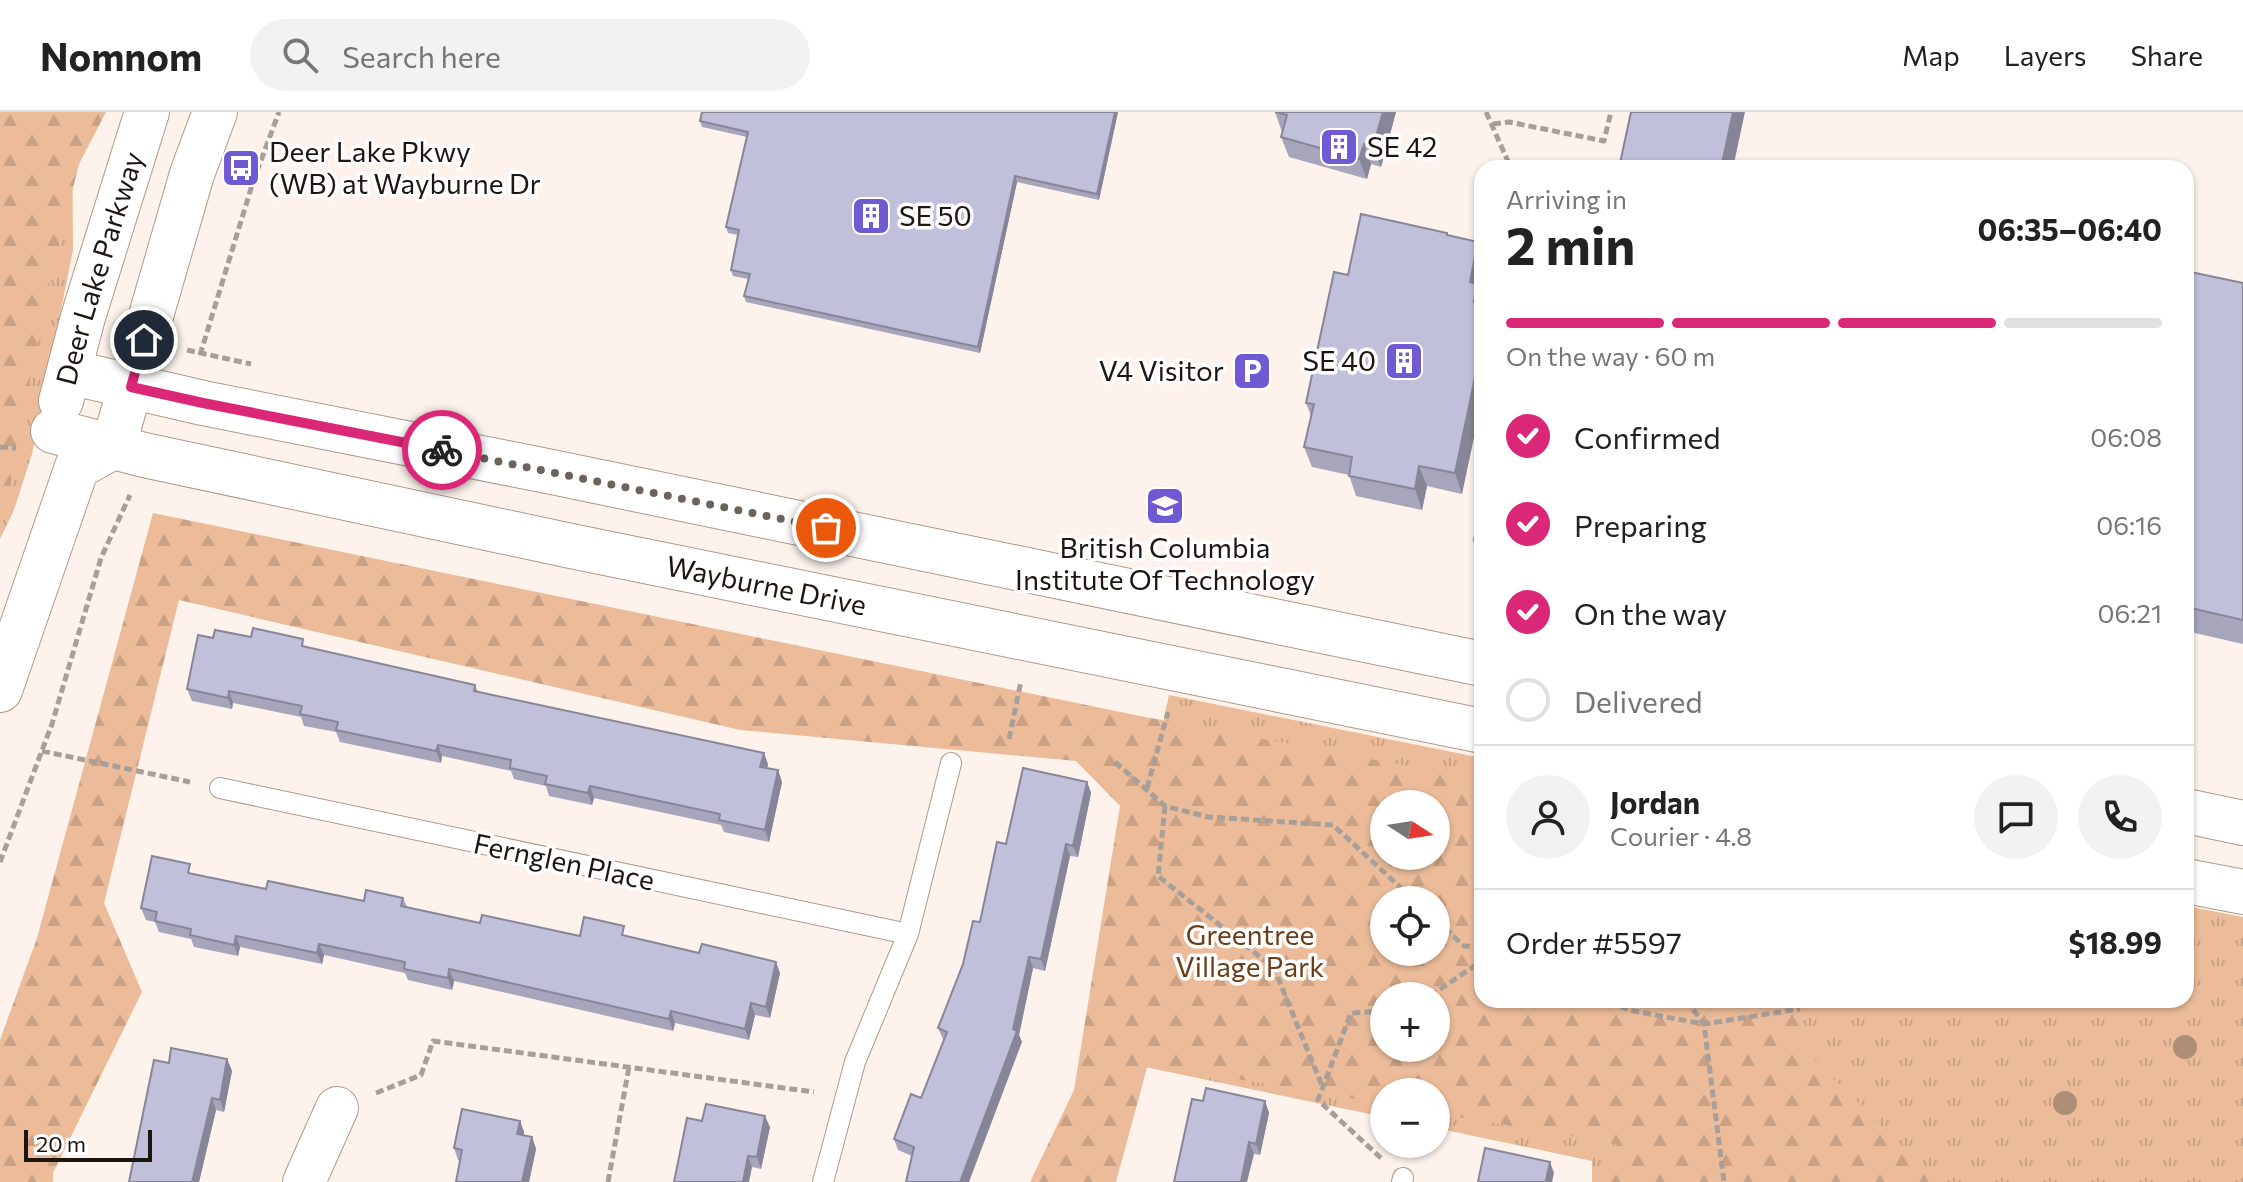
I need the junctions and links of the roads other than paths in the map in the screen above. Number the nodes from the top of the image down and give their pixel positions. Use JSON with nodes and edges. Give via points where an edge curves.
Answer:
{"nodes":[{"id":1,"x":147,"y":112,"type":"edge"},
{"id":2,"x":215,"y":112,"type":"edge"},
{"id":3,"x":69,"y":372,"type":"junction"},
{"id":4,"x":131,"y":387,"type":"junction"},
{"id":5,"x":95,"y":457,"type":"junction"},
{"id":6,"x":1474,"y":662,"type":"edge"},
{"id":7,"x":0,"y":690,"type":"edge"},
{"id":8,"x":1474,"y":729,"type":"edge"},
{"id":9,"x":951,"y":763,"type":"dead end"},
{"id":10,"x":220,"y":788,"type":"road end"},
{"id":11,"x":2194,"y":813,"type":"edge"},
{"id":12,"x":2243,"y":823,"type":"edge"},
{"id":13,"x":2194,"y":883,"type":"edge"},
{"id":14,"x":2243,"y":892,"type":"edge"},
{"id":15,"x":908,"y":934,"type":"junction"},
{"id":16,"x":337,"y":1108,"type":"road end"},
{"id":17,"x":304,"y":1182,"type":"edge"},
{"id":18,"x":823,"y":1182,"type":"edge"}],
"edges":[{"from":1,"to":3,"type":"street","name":"Deer Lake Parkway"},
{"from":2,"to":4,"type":"street"},
{"from":3,"to":4,"type":"street"},
{"from":3,"to":5,"type":"street","name":"Deer Lake Parkway","via":[[53,431]]},
{"from":4,"to":5,"type":"street"},
{"from":4,"to":6,"type":"street"},
{"from":5,"to":7,"type":"street"},
{"from":5,"to":8,"type":"street","name":"Wayburne Drive","via":[[571,546]]},
{"from":9,"to":15,"type":"lane"},
{"from":10,"to":15,"type":"lane","name":"Fernglen Place"},
{"from":11,"to":12,"type":"street"},
{"from":13,"to":14,"type":"street"},
{"from":15,"to":18,"type":"lane","via":[[855,1062]]},
{"from":16,"to":17,"type":"street"}]}
